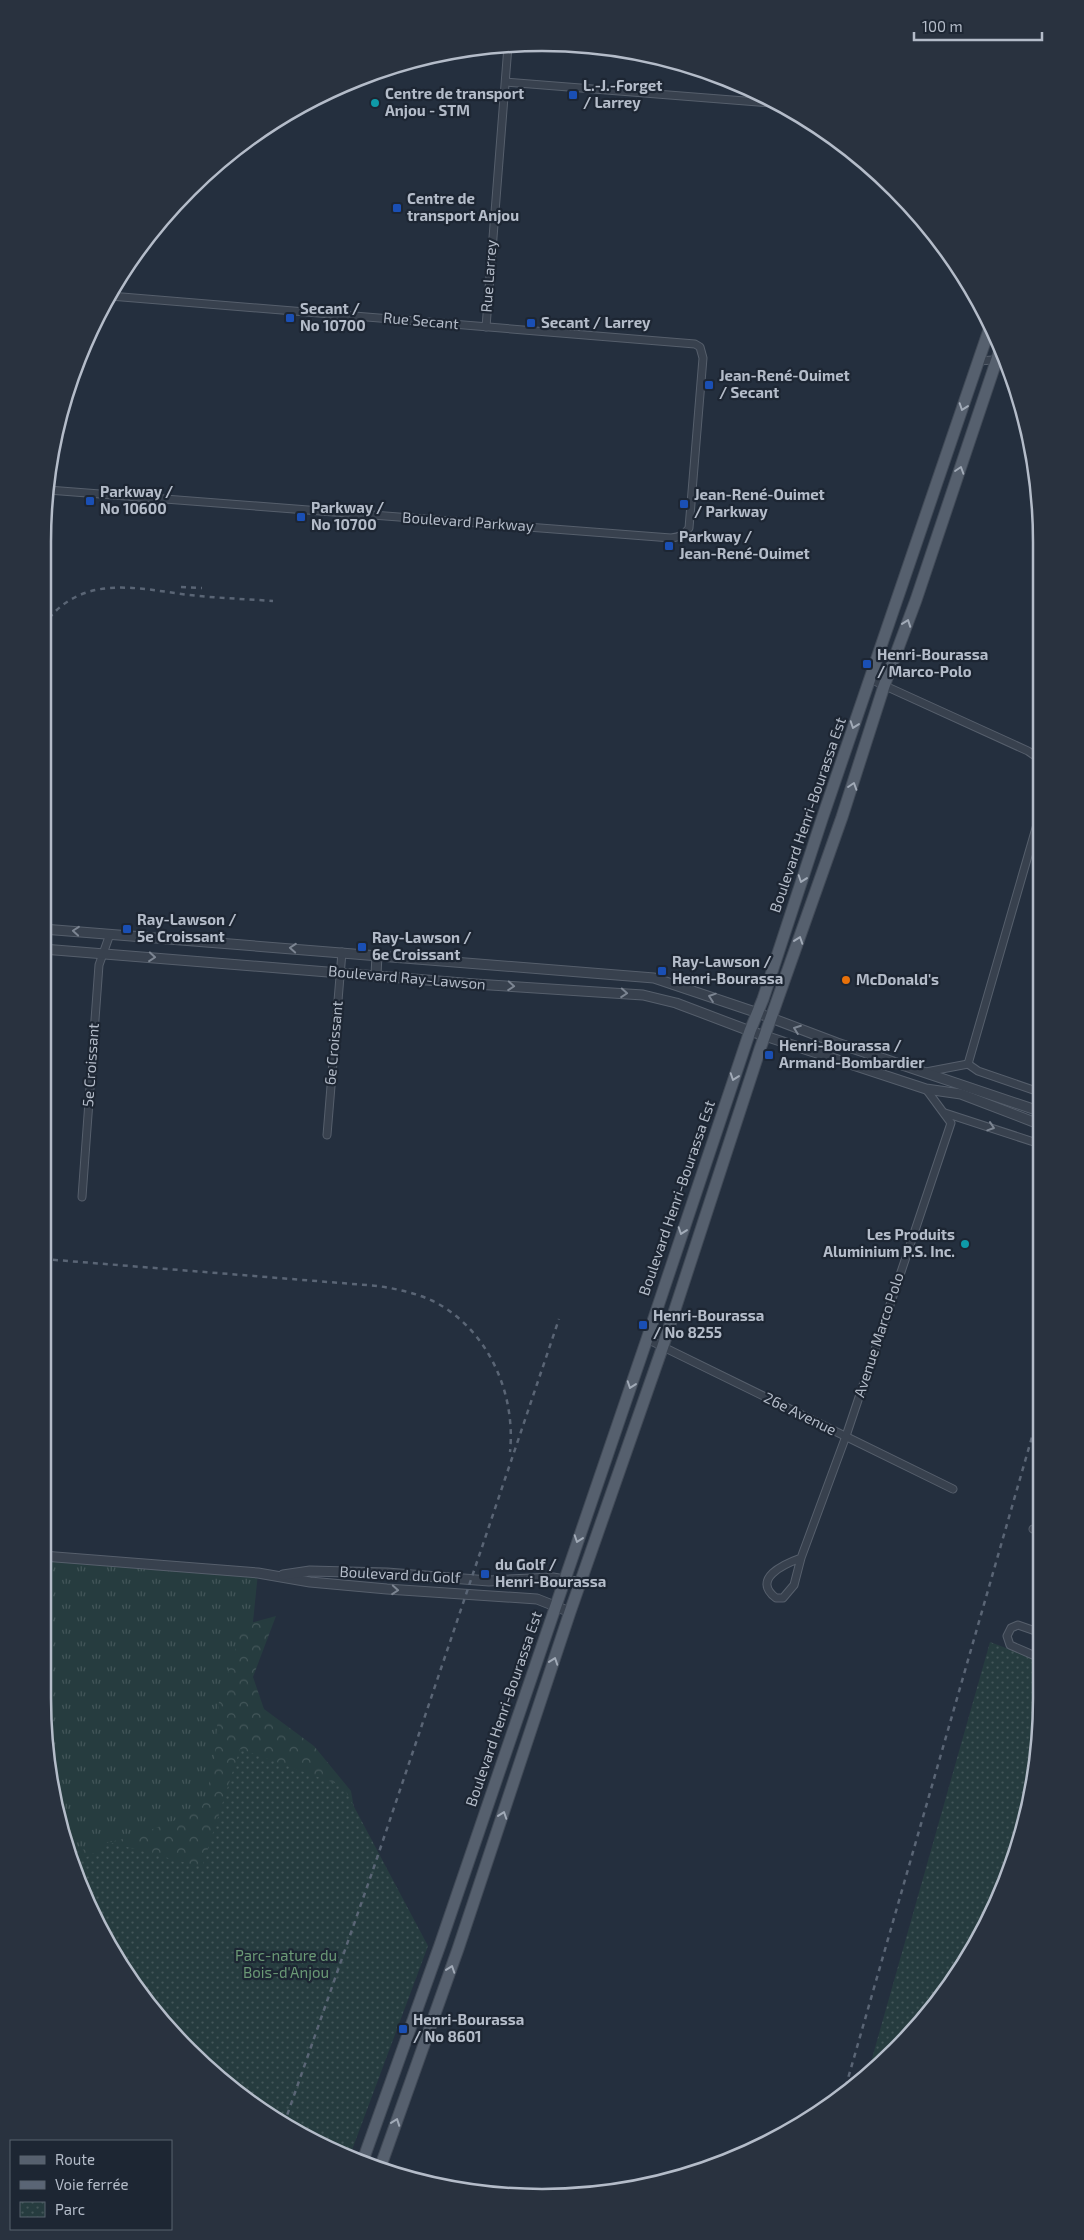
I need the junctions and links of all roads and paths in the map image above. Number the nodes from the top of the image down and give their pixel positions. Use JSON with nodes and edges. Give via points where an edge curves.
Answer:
{"nodes":[{"id":1,"x":508,"y":52,"type":"edge"},
{"id":2,"x":506,"y":82,"type":"junction"},
{"id":3,"x":759,"y":102,"type":"edge"},
{"id":4,"x":117,"y":297,"type":"edge"},
{"id":5,"x":486,"y":327,"type":"junction"},
{"id":6,"x":987,"y":336,"type":"edge"},
{"id":7,"x":997,"y":359,"type":"edge"},
{"id":8,"x":979,"y":361,"type":"junction"},
{"id":9,"x":999,"y":364,"type":"edge"},
{"id":10,"x":54,"y":490,"type":"edge"},
{"id":11,"x":678,"y":537,"type":"joint"},
{"id":12,"x":870,"y":679,"type":"junction"},
{"id":13,"x":884,"y":686,"type":"junction"},
{"id":14,"x":1033,"y":755,"type":"edge"},
{"id":15,"x":1033,"y":838,"type":"edge"},
{"id":16,"x":51,"y":930,"type":"edge"},
{"id":17,"x":110,"y":934,"type":"junction"},
{"id":18,"x":51,"y":950,"type":"edge"},
{"id":19,"x":342,"y":952,"type":"junction"},
{"id":20,"x":103,"y":953,"type":"junction"},
{"id":21,"x":377,"y":955,"type":"junction"},
{"id":22,"x":340,"y":972,"type":"junction"},
{"id":23,"x":376,"y":975,"type":"junction"},
{"id":24,"x":758,"y":1013,"type":"junction"},
{"id":25,"x":772,"y":1019,"type":"junction"},
{"id":26,"x":750,"y":1031,"type":"junction"},
{"id":27,"x":765,"y":1036,"type":"junction"},
{"id":28,"x":968,"y":1064,"type":"junction"},
{"id":29,"x":926,"y":1072,"type":"junction"},
{"id":30,"x":926,"y":1089,"type":"junction"},
{"id":31,"x":961,"y":1090,"type":"junction"},
{"id":32,"x":1033,"y":1090,"type":"edge"},
{"id":33,"x":1033,"y":1109,"type":"edge"},
{"id":34,"x":944,"y":1113,"type":"junction"},
{"id":35,"x":1033,"y":1121,"type":"edge"},
{"id":36,"x":327,"y":1135,"type":"dead end"},
{"id":37,"x":1033,"y":1142,"type":"edge"},
{"id":38,"x":82,"y":1197,"type":"dead end"},
{"id":39,"x":647,"y":1339,"type":"junction"},
{"id":40,"x":663,"y":1346,"type":"junction"},
{"id":41,"x":846,"y":1436,"type":"junction"},
{"id":42,"x":952,"y":1490,"type":"dead end"},
{"id":43,"x":51,"y":1557,"type":"edge"},
{"id":44,"x":801,"y":1558,"type":"junction"},
{"id":45,"x":278,"y":1575,"type":"junction"},
{"id":46,"x":564,"y":1580,"type":"junction"},
{"id":47,"x":582,"y":1583,"type":"junction"},
{"id":48,"x":555,"y":1605,"type":"junction"},
{"id":49,"x":570,"y":1612,"type":"junction"},
{"id":50,"x":1033,"y":1630,"type":"edge"},
{"id":51,"x":1033,"y":1656,"type":"edge"},
{"id":52,"x":365,"y":2155,"type":"edge"},
{"id":53,"x":382,"y":2162,"type":"edge"}],
"edges":[{"from":1,"to":2,"type":"street","name":"Rue Larrey"},
{"from":2,"to":3,"type":"street"},
{"from":2,"to":5,"type":"street","name":"Rue Larrey"},
{"from":4,"to":5,"type":"street","name":"Rue Secant"},
{"from":5,"to":11,"type":"street","name":"Rue Secant","via":[[688,343],[700,348],[703,358],[691,520],[685,534]]},
{"from":6,"to":8,"type":"main road","name":"Boulevard Henri-Bourassa Est"},
{"from":7,"to":8,"type":"street"},
{"from":8,"to":12,"type":"main road","name":"Boulevard Henri-Bourassa Est","one_way":true},
{"from":13,"to":9,"type":"main road","name":"Boulevard Henri-Bourassa Est","one_way":true},
{"from":10,"to":11,"type":"street","name":"Boulevard Parkway"},
{"from":12,"to":13,"type":"street"},
{"from":12,"to":24,"type":"main road","name":"Boulevard Henri-Bourassa Est","one_way":true},
{"from":13,"to":14,"type":"street"},
{"from":25,"to":13,"type":"main road","name":"Boulevard Henri-Bourassa Est","one_way":true},
{"from":15,"to":28,"type":"street"},
{"from":17,"to":16,"type":"street","name":"Boulevard Ray-Lawson","one_way":true},
{"from":19,"to":17,"type":"street","name":"Boulevard Ray-Lawson","one_way":true},
{"from":17,"to":20,"type":"street","name":"5e Croissant"},
{"from":18,"to":20,"type":"street","name":"Boulevard Ray-Lawson"},
{"from":19,"to":21,"type":"street","name":"Boulevard Ray-Lawson"},
{"from":19,"to":22,"type":"street","name":"6e Croissant"},
{"from":20,"to":22,"type":"street","name":"Boulevard Ray-Lawson","one_way":true},
{"from":20,"to":38,"type":"street","name":"5e Croissant","via":[[99,965]]},
{"from":21,"to":23,"type":"street"},
{"from":24,"to":21,"type":"street","name":"Boulevard Ray-Lawson","one_way":true,"via":[[676,984],[642,976]]},
{"from":22,"to":23,"type":"street","name":"Boulevard Ray-Lawson"},
{"from":22,"to":36,"type":"street","name":"6e Croissant"},
{"from":23,"to":26,"type":"street","name":"Boulevard Ray-Lawson","one_way":true,"via":[[643,995],[676,1003]]},
{"from":24,"to":25,"type":"street","name":"Boulevard Ray-Lawson"},
{"from":24,"to":26,"type":"main road","name":"Boulevard Henri-Bourassa Est"},
{"from":25,"to":27,"type":"main road","name":"Boulevard Henri-Bourassa Est"},
{"from":29,"to":25,"type":"street","name":"Boulevard Ray-Lawson","one_way":true},
{"from":26,"to":27,"type":"street","name":"Boulevard Ray-Lawson"},
{"from":26,"to":39,"type":"main road","name":"Boulevard Henri-Bourassa Est","one_way":true},
{"from":27,"to":30,"type":"street","name":"Boulevard Ray-Lawson"},
{"from":27,"to":40,"type":"main road","name":"Boulevard Henri-Bourassa Est"},
{"from":28,"to":29,"type":"street"},
{"from":28,"to":32,"type":"street","via":[[978,1071]]},
{"from":29,"to":31,"type":"street","name":"Boulevard Ray-Lawson"},
{"from":30,"to":31,"type":"street","name":"Boulevard Ray-Lawson"},
{"from":30,"to":34,"type":"street"},
{"from":31,"to":33,"type":"street"},
{"from":31,"to":35,"type":"street"},
{"from":34,"to":37,"type":"street","one_way":true},
{"from":34,"to":41,"type":"street","name":"Avenue Marco Polo","via":[[952,1123]]},
{"from":39,"to":40,"type":"street","name":"26e Avenue"},
{"from":39,"to":46,"type":"main road","name":"Boulevard Henri-Bourassa Est","one_way":true},
{"from":40,"to":41,"type":"street","name":"26e Avenue"},
{"from":40,"to":47,"type":"main road","name":"Boulevard Henri-Bourassa Est"},
{"from":41,"to":42,"type":"street","name":"26e Avenue"},
{"from":41,"to":44,"type":"street","name":"Avenue Marco Polo"},
{"from":43,"to":45,"type":"street","name":"Boulevard du Golf"},
{"from":44,"to":44,"type":"street","name":"Avenue Marco Polo","via":[[794,1585],[783,1598],[776,1598],[766,1586],[768,1578]]},
{"from":45,"to":46,"type":"street","name":"Boulevard du Golf","via":[[368,1572],[489,1581]]},
{"from":45,"to":48,"type":"street","name":"Boulevard du Golf","one_way":true,"via":[[310,1582],[537,1599]]},
{"from":46,"to":47,"type":"street","name":"Boulevard du Golf"},
{"from":46,"to":48,"type":"main road","name":"Boulevard Henri-Bourassa Est"},
{"from":47,"to":49,"type":"main road","name":"Boulevard Henri-Bourassa Est"},
{"from":48,"to":49,"type":"street","name":"Boulevard du Golf"},
{"from":48,"to":52,"type":"main road","name":"Boulevard Henri-Bourassa Est"},
{"from":53,"to":49,"type":"main road","name":"Boulevard Henri-Bourassa Est","one_way":true,"via":[[461,1939]]},
{"from":50,"to":51,"type":"street","via":[[1018,1625],[1011,1628],[1007,1636],[1010,1645]]}]}
